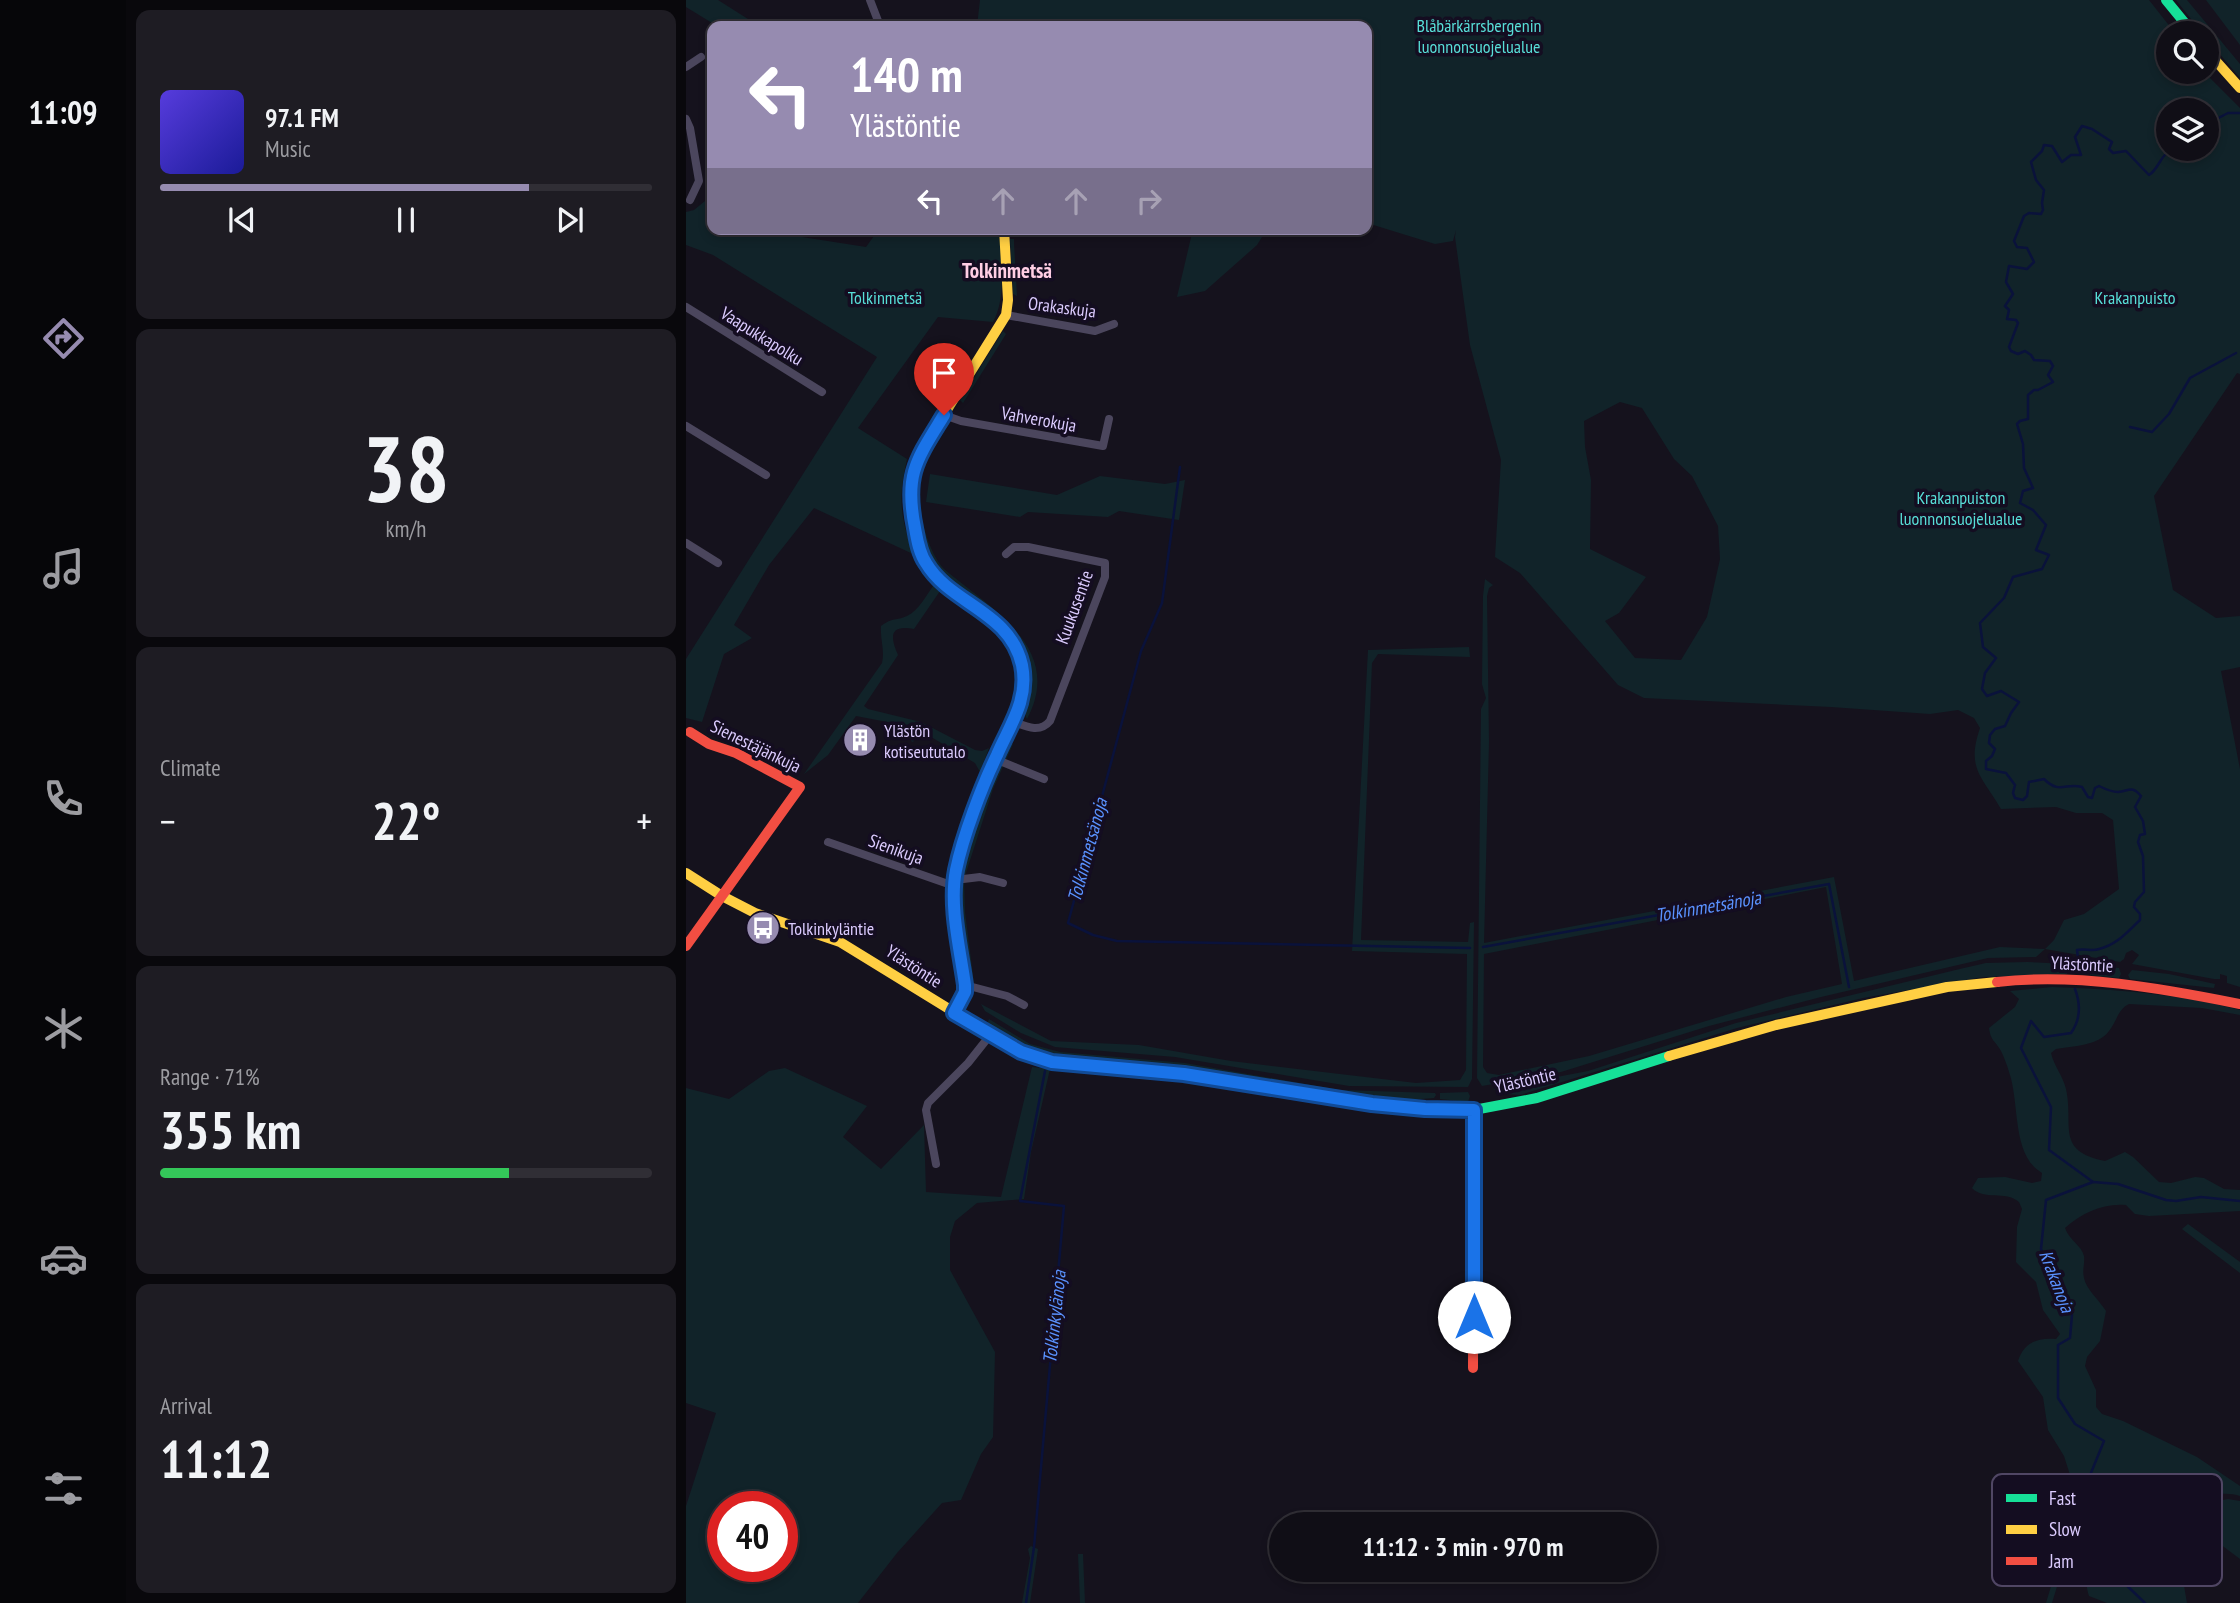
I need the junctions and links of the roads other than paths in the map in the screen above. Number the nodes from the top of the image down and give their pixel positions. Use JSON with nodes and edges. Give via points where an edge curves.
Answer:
{"nodes":[{"id":1,"x":870,"y":0,"type":"edge"},
{"id":2,"x":2166,"y":0,"type":"edge"},
{"id":3,"x":878,"y":21,"type":"edge"},
{"id":4,"x":2183,"y":21,"type":"edge"},
{"id":5,"x":701,"y":57,"type":"dead end"},
{"id":6,"x":2219,"y":64,"type":"edge"},
{"id":7,"x":686,"y":67,"type":"edge"},
{"id":8,"x":2240,"y":88,"type":"edge"},
{"id":9,"x":686,"y":119,"type":"edge"},
{"id":10,"x":690,"y":200,"type":"dead end"},
{"id":11,"x":1004,"y":235,"type":"edge"},
{"id":12,"x":686,"y":307,"type":"edge"},
{"id":13,"x":1006,"y":315,"type":"junction"},
{"id":14,"x":1114,"y":324,"type":"dead end"},
{"id":15,"x":822,"y":392,"type":"dead end"},
{"id":16,"x":944,"y":415,"type":"junction"},
{"id":17,"x":1109,"y":419,"type":"dead end"},
{"id":18,"x":686,"y":426,"type":"edge"},
{"id":19,"x":766,"y":475,"type":"dead end"},
{"id":20,"x":686,"y":543,"type":"edge"},
{"id":21,"x":1006,"y":554,"type":"dead end"},
{"id":22,"x":718,"y":563,"type":"dead end"},
{"id":23,"x":1014,"y":722,"type":"junction"},
{"id":24,"x":690,"y":732,"type":"dead end"},
{"id":25,"x":995,"y":759,"type":"junction"},
{"id":26,"x":1044,"y":779,"type":"dead end"},
{"id":27,"x":828,"y":842,"type":"dead end"},
{"id":28,"x":686,"y":873,"type":"edge"},
{"id":29,"x":954,"y":883,"type":"junction"},
{"id":30,"x":1003,"y":883,"type":"dead end"},
{"id":31,"x":722,"y":896,"type":"junction"},
{"id":32,"x":686,"y":946,"type":"edge"},
{"id":33,"x":965,"y":985,"type":"junction"},
{"id":34,"x":2240,"y":1004,"type":"edge"},
{"id":35,"x":1024,"y":1005,"type":"dead end"},
{"id":36,"x":954,"y":1013,"type":"junction"},
{"id":37,"x":991,"y":1034,"type":"junction"},
{"id":38,"x":1474,"y":1110,"type":"junction"},
{"id":39,"x":936,"y":1164,"type":"dead end"},
{"id":40,"x":1473,"y":1368,"type":"dead end"}],
"edges":[{"from":1,"to":3,"type":"street"},
{"from":2,"to":4,"type":"main road"},
{"from":5,"to":7,"type":"street"},
{"from":6,"to":8,"type":"main road"},
{"from":9,"to":10,"type":"street","via":[[699,181]]},
{"from":11,"to":13,"type":"main road"},
{"from":12,"to":15,"type":"street","name":"Vaapukkapolku"},
{"from":13,"to":14,"type":"street","name":"Orakaskuja","via":[[1095,331]]},
{"from":13,"to":16,"type":"main road"},
{"from":16,"to":17,"type":"street","name":"Vahverokuja","via":[[1102,446]]},
{"from":16,"to":23,"type":"main road","via":[[920,453],[911,478],[910,502],[919,547],[924,562],[938,578],[1013,642],[1023,677]]},
{"from":18,"to":19,"type":"street"},
{"from":20,"to":22,"type":"street"},
{"from":21,"to":23,"type":"street","name":"Kuukusentie","via":[[1014,547],[1028,547],[1105,563],[1105,577],[1050,721],[1038,729]]},
{"from":23,"to":25,"type":"main road"},
{"from":24,"to":31,"type":"main road","name":"Sienestäjänkuja","via":[[800,787]]},
{"from":25,"to":26,"type":"street"},
{"from":25,"to":29,"type":"main road"},
{"from":27,"to":29,"type":"street","name":"Sienikuja"},
{"from":28,"to":31,"type":"main road","name":"Ylästöntie"},
{"from":29,"to":30,"type":"street","via":[[980,877]]},
{"from":29,"to":33,"type":"main road"},
{"from":31,"to":32,"type":"main road"},
{"from":31,"to":36,"type":"main road","name":"Ylästöntie","via":[[766,917],[840,942]]},
{"from":33,"to":35,"type":"street"},
{"from":33,"to":36,"type":"main road"},
{"from":34,"to":38,"type":"main road","name":"Ylästöntie","via":[[2103,982],[2023,979],[1947,987],[1711,1043],[1536,1098]]},
{"from":36,"to":37,"type":"main road","name":"Ylästöntie"},
{"from":37,"to":38,"type":"main road","name":"Ylästöntie","via":[[1021,1052],[1052,1062],[1184,1074],[1372,1104]]},
{"from":37,"to":39,"type":"street","via":[[926,1110]]},
{"from":38,"to":40,"type":"main road"}]}
